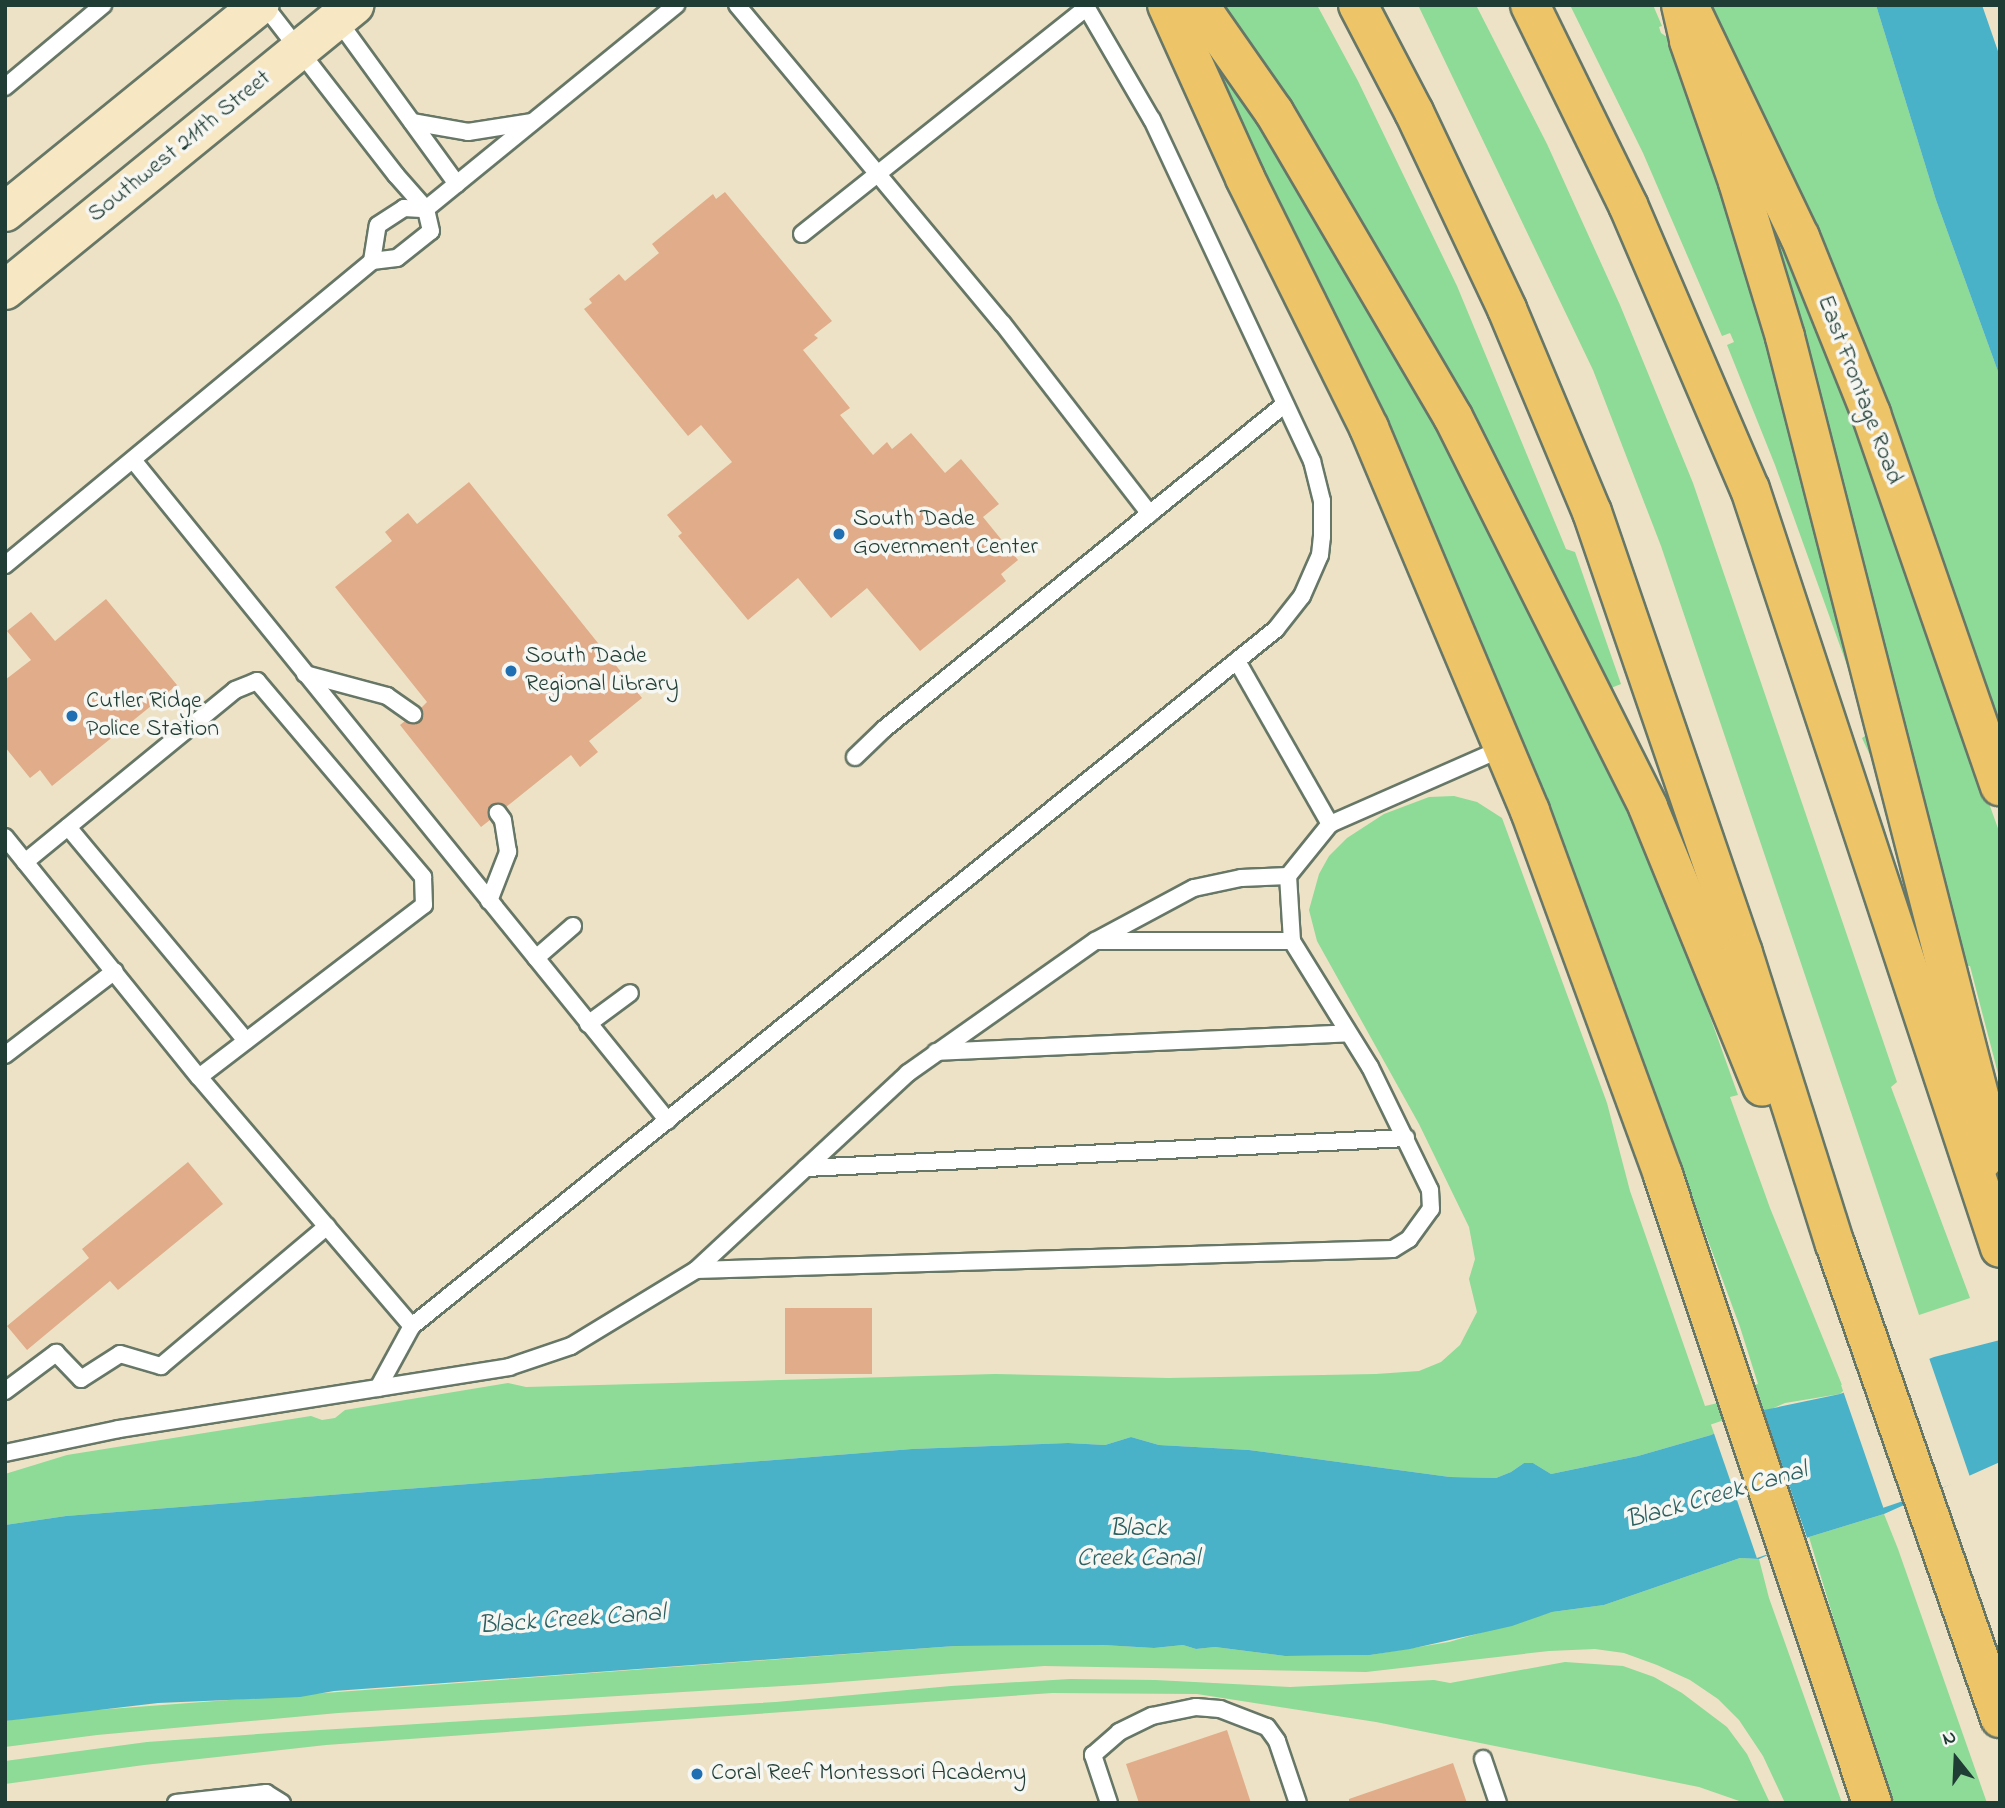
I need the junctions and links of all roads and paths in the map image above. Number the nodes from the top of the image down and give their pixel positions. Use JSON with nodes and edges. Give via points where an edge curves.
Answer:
{"nodes":[{"id":1,"x":103,"y":5,"type":"edge"},
{"id":2,"x":262,"y":5,"type":"edge"},
{"id":3,"x":676,"y":5,"type":"edge"},
{"id":4,"x":737,"y":5,"type":"edge"},
{"id":5,"x":1140,"y":5,"type":"edge"},
{"id":6,"x":1167,"y":5,"type":"edge"},
{"id":7,"x":1199,"y":5,"type":"edge"},
{"id":8,"x":1358,"y":5,"type":"edge"},
{"id":9,"x":1530,"y":5,"type":"edge"},
{"id":10,"x":1681,"y":5,"type":"edge"},
{"id":11,"x":1689,"y":5,"type":"edge"},
{"id":12,"x":1086,"y":7,"type":"edge"},
{"id":13,"x":339,"y":10,"type":"edge"},
{"id":14,"x":299,"y":51,"type":"junction"},
{"id":15,"x":5,"y":86,"type":"edge"},
{"id":16,"x":534,"y":121,"type":"junction"},
{"id":17,"x":412,"y":122,"type":"junction"},
{"id":18,"x":877,"y":174,"type":"junction"},
{"id":19,"x":1245,"y":178,"type":"junction"},
{"id":20,"x":457,"y":184,"type":"junction"},
{"id":21,"x":426,"y":209,"type":"junction"},
{"id":22,"x":5,"y":212,"type":"edge"},
{"id":23,"x":802,"y":234,"type":"dead end"},
{"id":24,"x":372,"y":261,"type":"junction"},
{"id":25,"x":5,"y":290,"type":"edge"},
{"id":26,"x":1285,"y":404,"type":"junction"},
{"id":27,"x":133,"y":460,"type":"junction"},
{"id":28,"x":1150,"y":513,"type":"junction"},
{"id":29,"x":5,"y":565,"type":"edge"},
{"id":30,"x":1237,"y":661,"type":"junction"},
{"id":31,"x":305,"y":674,"type":"junction"},
{"id":32,"x":413,"y":714,"type":"dead end"},
{"id":33,"x":1505,"y":747,"type":"junction"},
{"id":34,"x":855,"y":757,"type":"dead end"},
{"id":35,"x":2000,"y":786,"type":"edge"},
{"id":36,"x":498,"y":813,"type":"dead end"},
{"id":37,"x":1330,"y":824,"type":"junction"},
{"id":38,"x":68,"y":827,"type":"junction"},
{"id":39,"x":5,"y":837,"type":"edge"},
{"id":40,"x":16,"y":859,"type":"edge"},
{"id":41,"x":1288,"y":876,"type":"junction"},
{"id":42,"x":489,"y":901,"type":"junction"},
{"id":43,"x":573,"y":926,"type":"dead end"},
{"id":44,"x":1095,"y":941,"type":"junction"},
{"id":45,"x":1292,"y":941,"type":"junction"},
{"id":46,"x":536,"y":958,"type":"junction"},
{"id":47,"x":115,"y":971,"type":"junction"},
{"id":48,"x":630,"y":993,"type":"dead end"},
{"id":49,"x":588,"y":1024,"type":"junction"},
{"id":50,"x":1348,"y":1033,"type":"junction"},
{"id":51,"x":246,"y":1041,"type":"junction"},
{"id":52,"x":936,"y":1052,"type":"junction"},
{"id":53,"x":5,"y":1055,"type":"edge"},
{"id":54,"x":199,"y":1077,"type":"junction"},
{"id":55,"x":667,"y":1121,"type":"junction"},
{"id":56,"x":1406,"y":1138,"type":"junction"},
{"id":57,"x":806,"y":1168,"type":"junction"},
{"id":58,"x":1980,"y":1187,"type":"junction"},
{"id":59,"x":327,"y":1226,"type":"junction"},
{"id":60,"x":1835,"y":1244,"type":"junction"},
{"id":61,"x":2000,"y":1248,"type":"edge"},
{"id":62,"x":696,"y":1270,"type":"junction"},
{"id":63,"x":412,"y":1326,"type":"junction"},
{"id":64,"x":378,"y":1388,"type":"junction"},
{"id":65,"x":5,"y":1391,"type":"edge"},
{"id":66,"x":7,"y":1449,"type":"edge"},
{"id":67,"x":2000,"y":1718,"type":"edge"},
{"id":68,"x":1483,"y":1759,"type":"dead end"},
{"id":69,"x":176,"y":1803,"type":"edge"},
{"id":70,"x":282,"y":1803,"type":"edge"},
{"id":71,"x":1109,"y":1803,"type":"edge"},
{"id":72,"x":1298,"y":1803,"type":"edge"},
{"id":73,"x":1498,"y":1803,"type":"edge"},
{"id":74,"x":1872,"y":1803,"type":"edge"}],
"edges":[{"from":1,"to":15,"type":"lane"},
{"from":2,"to":14,"type":"lane"},
{"from":2,"to":22,"type":"main road"},
{"from":3,"to":16,"type":"lane"},
{"from":4,"to":18,"type":"lane"},
{"from":5,"to":19,"type":"main road"},
{"from":6,"to":19,"type":"main road"},
{"from":7,"to":60,"type":"main road","via":[[1281,124],[1453,416],[1504,514],[1648,807],[1753,1068]]},
{"from":8,"to":60,"type":"main road","via":[[1507,309],[1592,512],[1743,953]]},
{"from":9,"to":58,"type":"main road","via":[[1628,205],[1750,489]]},
{"from":10,"to":58,"type":"main road","via":[[1786,337],[1961,1020],[1987,1126]]},
{"from":11,"to":35,"type":"main road","name":"East Frontage Road","via":[[1800,237],[1871,414]]},
{"from":12,"to":18,"type":"lane"},
{"from":12,"to":26,"type":"lane","via":[[1152,120]]},
{"from":13,"to":14,"type":"main road","name":"Southwest 211th Street"},
{"from":13,"to":17,"type":"lane"},
{"from":14,"to":21,"type":"lane"},
{"from":14,"to":25,"type":"main road","name":"Southwest 211th Street"},
{"from":16,"to":17,"type":"lane","via":[[468,132]]},
{"from":16,"to":20,"type":"lane"},
{"from":17,"to":20,"type":"lane"},
{"from":18,"to":23,"type":"lane"},
{"from":18,"to":28,"type":"lane","via":[[1003,324]]},
{"from":19,"to":33,"type":"main road","via":[[1369,428]]},
{"from":20,"to":21,"type":"lane"},
{"from":21,"to":24,"type":"lane","via":[[404,208],[378,225]]},
{"from":21,"to":24,"type":"lane","via":[[431,231],[397,258]]},
{"from":24,"to":27,"type":"lane"},
{"from":26,"to":28,"type":"lane"},
{"from":26,"to":30,"type":"lane","via":[[1319,484],[1323,519],[1320,555],[1291,612]]},
{"from":27,"to":29,"type":"lane"},
{"from":27,"to":31,"type":"lane"},
{"from":28,"to":34,"type":"lane"},
{"from":30,"to":37,"type":"lane"},
{"from":30,"to":55,"type":"lane"},
{"from":31,"to":32,"type":"lane","via":[[387,696]]},
{"from":31,"to":42,"type":"lane"},
{"from":33,"to":37,"type":"lane"},
{"from":33,"to":74,"type":"main road","via":[[1606,1012]]},
{"from":36,"to":42,"type":"lane","via":[[508,852]]},
{"from":37,"to":41,"type":"lane"},
{"from":38,"to":40,"type":"lane"},
{"from":38,"to":51,"type":"lane"},
{"from":38,"to":51,"type":"lane","via":[[235,690],[257,681],[424,877],[424,905]]},
{"from":39,"to":40,"type":"lane"},
{"from":40,"to":47,"type":"lane"},
{"from":41,"to":44,"type":"lane","via":[[1241,878],[1194,888]]},
{"from":41,"to":45,"type":"lane"},
{"from":42,"to":46,"type":"lane"},
{"from":43,"to":46,"type":"lane"},
{"from":44,"to":45,"type":"lane"},
{"from":44,"to":52,"type":"lane"},
{"from":45,"to":50,"type":"lane"},
{"from":46,"to":49,"type":"lane"},
{"from":47,"to":53,"type":"lane"},
{"from":47,"to":54,"type":"lane"},
{"from":48,"to":49,"type":"lane"},
{"from":49,"to":55,"type":"lane"},
{"from":50,"to":52,"type":"lane"},
{"from":50,"to":56,"type":"lane"},
{"from":51,"to":54,"type":"lane"},
{"from":52,"to":57,"type":"lane"},
{"from":54,"to":59,"type":"lane"},
{"from":55,"to":63,"type":"lane"},
{"from":56,"to":57,"type":"lane"},
{"from":56,"to":62,"type":"lane","via":[[1430,1190],[1431,1209],[1409,1239],[1393,1249]]},
{"from":57,"to":62,"type":"lane"},
{"from":58,"to":61,"type":"main road"},
{"from":59,"to":63,"type":"lane"},
{"from":59,"to":65,"type":"lane","via":[[161,1366],[120,1354],[81,1379],[56,1353]]},
{"from":60,"to":67,"type":"main road"},
{"from":62,"to":64,"type":"lane","via":[[571,1346],[509,1367]]},
{"from":63,"to":64,"type":"lane"},
{"from":64,"to":66,"type":"lane"},
{"from":68,"to":73,"type":"lane"},
{"from":69,"to":70,"type":"lane","via":[[266,1793]]},
{"from":71,"to":72,"type":"lane","via":[[1093,1755],[1119,1732],[1152,1716],[1196,1707],[1220,1709],[1267,1727],[1277,1741]]}]}
